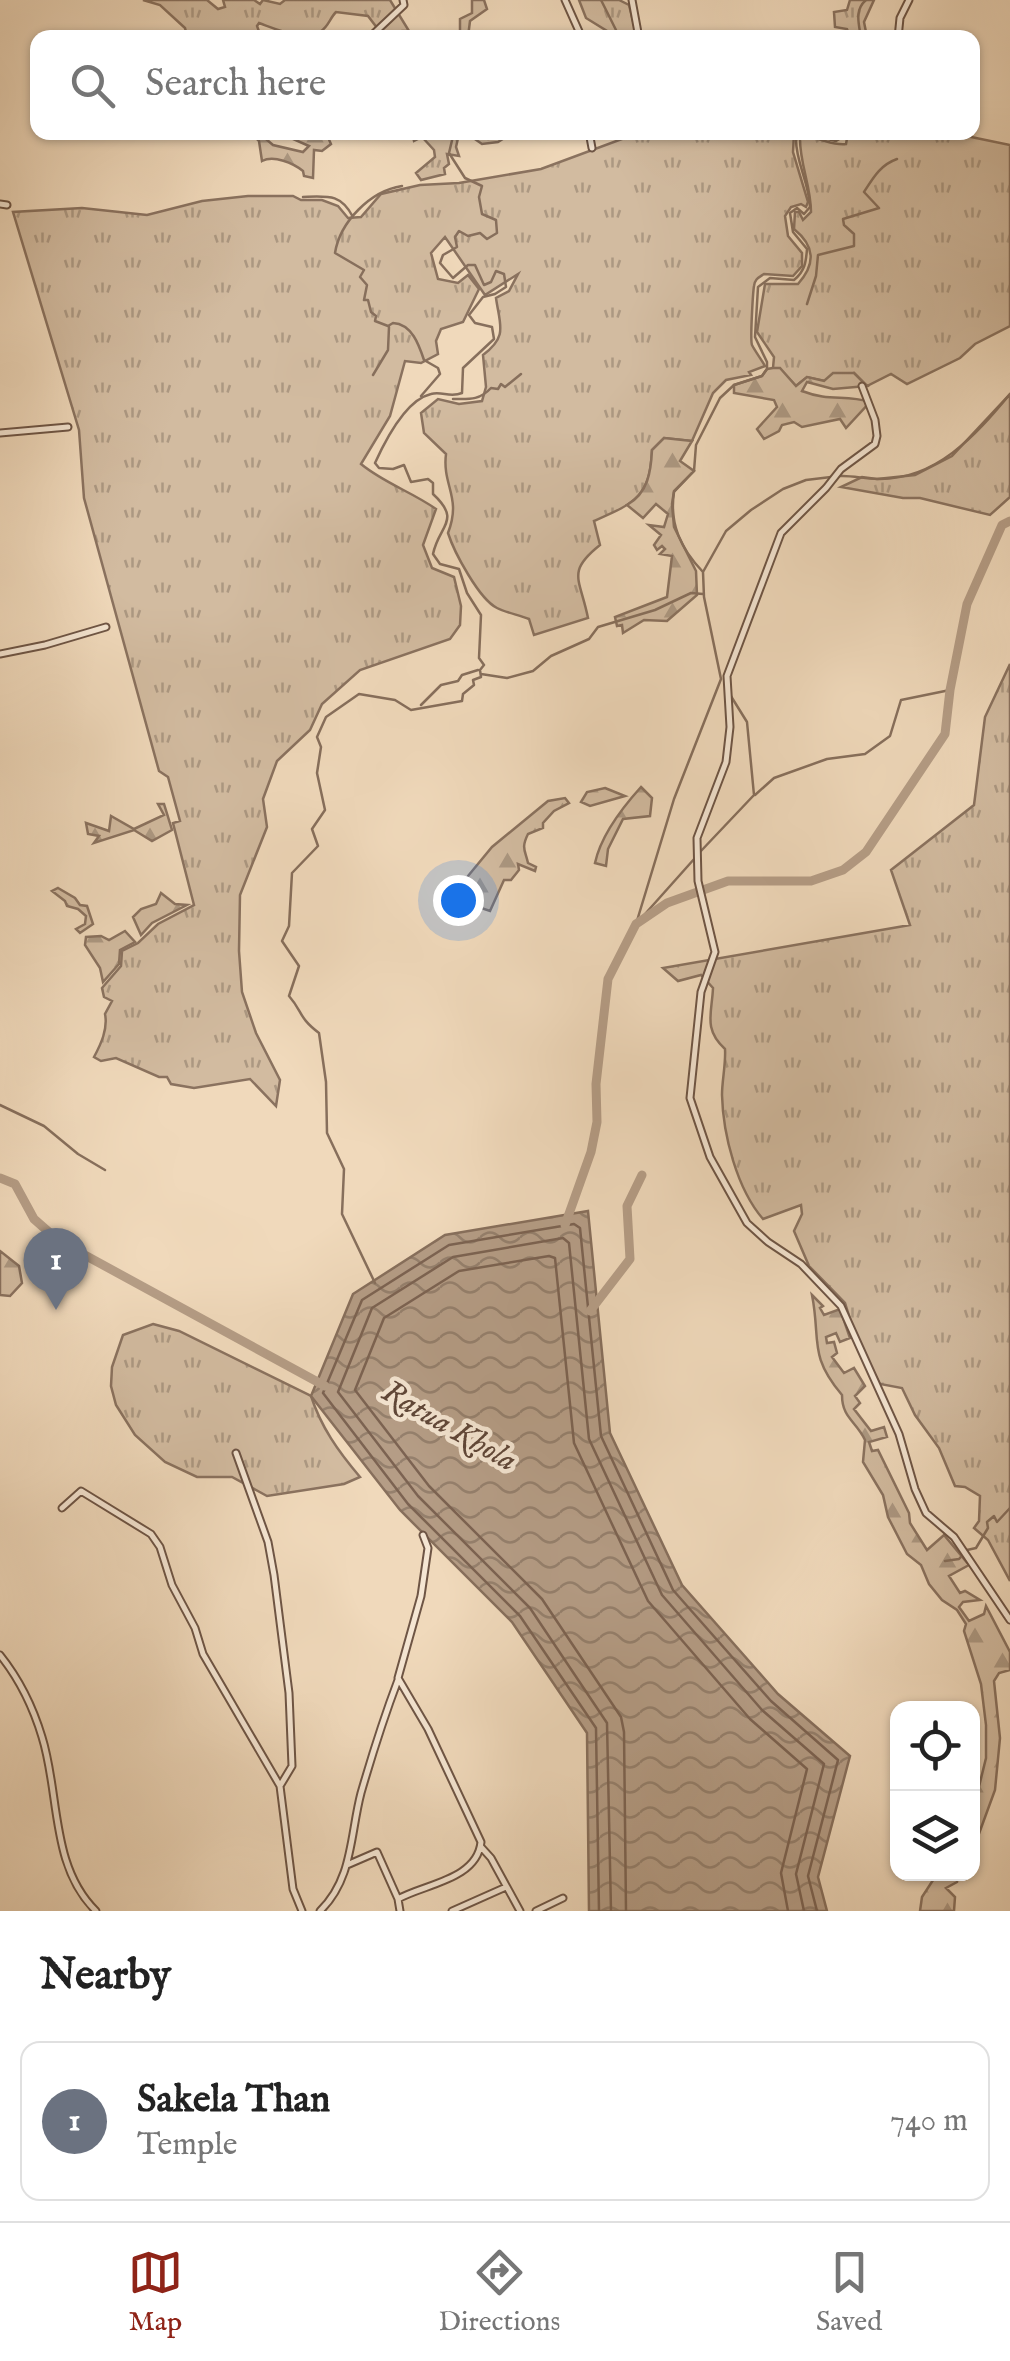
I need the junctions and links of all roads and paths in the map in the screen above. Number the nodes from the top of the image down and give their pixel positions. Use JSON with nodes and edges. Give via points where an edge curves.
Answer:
{"nodes":[{"id":1,"x":403,"y":0,"type":"edge"},
{"id":2,"x":566,"y":0,"type":"edge"},
{"id":3,"x":632,"y":0,"type":"edge"},
{"id":4,"x":908,"y":0,"type":"edge"},
{"id":5,"x":377,"y":30,"type":"edge"},
{"id":6,"x":579,"y":30,"type":"edge"},
{"id":7,"x":638,"y":30,"type":"edge"},
{"id":8,"x":899,"y":30,"type":"edge"},
{"id":9,"x":590,"y":140,"type":"edge"},
{"id":10,"x":592,"y":148,"type":"dead end"},
{"id":11,"x":862,"y":386,"type":"dead end"},
{"id":12,"x":68,"y":427,"type":"dead end"},
{"id":13,"x":0,"y":434,"type":"edge"},
{"id":14,"x":106,"y":627,"type":"dead end"},
{"id":15,"x":0,"y":654,"type":"edge"},
{"id":16,"x":236,"y":1453,"type":"dead end"},
{"id":17,"x":62,"y":1508,"type":"dead end"},
{"id":18,"x":423,"y":1535,"type":"dead end"},
{"id":19,"x":1010,"y":1620,"type":"edge"},
{"id":20,"x":0,"y":1655,"type":"edge"},
{"id":21,"x":398,"y":1678,"type":"junction"},
{"id":22,"x":280,"y":1786,"type":"junction"},
{"id":23,"x":481,"y":1847,"type":"junction"},
{"id":24,"x":347,"y":1865,"type":"junction"},
{"id":25,"x":506,"y":1887,"type":"junction"},
{"id":26,"x":563,"y":1898,"type":"dead end"},
{"id":27,"x":398,"y":1899,"type":"junction"},
{"id":28,"x":96,"y":1911,"type":"edge"},
{"id":29,"x":302,"y":1911,"type":"edge"},
{"id":30,"x":320,"y":1911,"type":"edge"},
{"id":31,"x":400,"y":1911,"type":"edge"},
{"id":32,"x":452,"y":1911,"type":"edge"},
{"id":33,"x":520,"y":1911,"type":"edge"},
{"id":34,"x":536,"y":1911,"type":"edge"}],
"edges":[{"from":1,"to":5,"type":"street"},
{"from":2,"to":6,"type":"street"},
{"from":3,"to":7,"type":"street"},
{"from":4,"to":8,"type":"street"},
{"from":9,"to":10,"type":"street"},
{"from":11,"to":19,"type":"street","via":[[878,436],[781,533],[728,676],[726,762],[696,838],[698,881],[715,952],[701,992],[690,1098],[710,1157],[746,1223],[838,1300],[899,1434],[926,1514],[954,1538]]},
{"from":12,"to":13,"type":"street"},
{"from":14,"to":15,"type":"street"},
{"from":16,"to":22,"type":"street","via":[[274,1575],[292,1766]]},
{"from":17,"to":22,"type":"street","via":[[81,1491],[151,1534],[203,1654]]},
{"from":18,"to":21,"type":"street","via":[[428,1548],[421,1596]]},
{"from":20,"to":28,"type":"street","via":[[19,1679],[43,1739],[73,1885]]},
{"from":21,"to":23,"type":"street"},
{"from":21,"to":24,"type":"street","via":[[359,1800]]},
{"from":22,"to":29,"type":"street","via":[[293,1889]]},
{"from":23,"to":25,"type":"street"},
{"from":23,"to":27,"type":"street","via":[[440,1885]]},
{"from":24,"to":27,"type":"street","via":[[377,1852]]},
{"from":24,"to":30,"type":"street","via":[[339,1890]]},
{"from":25,"to":32,"type":"street"},
{"from":25,"to":33,"type":"street"},
{"from":26,"to":34,"type":"street"},
{"from":27,"to":31,"type":"street"}]}
